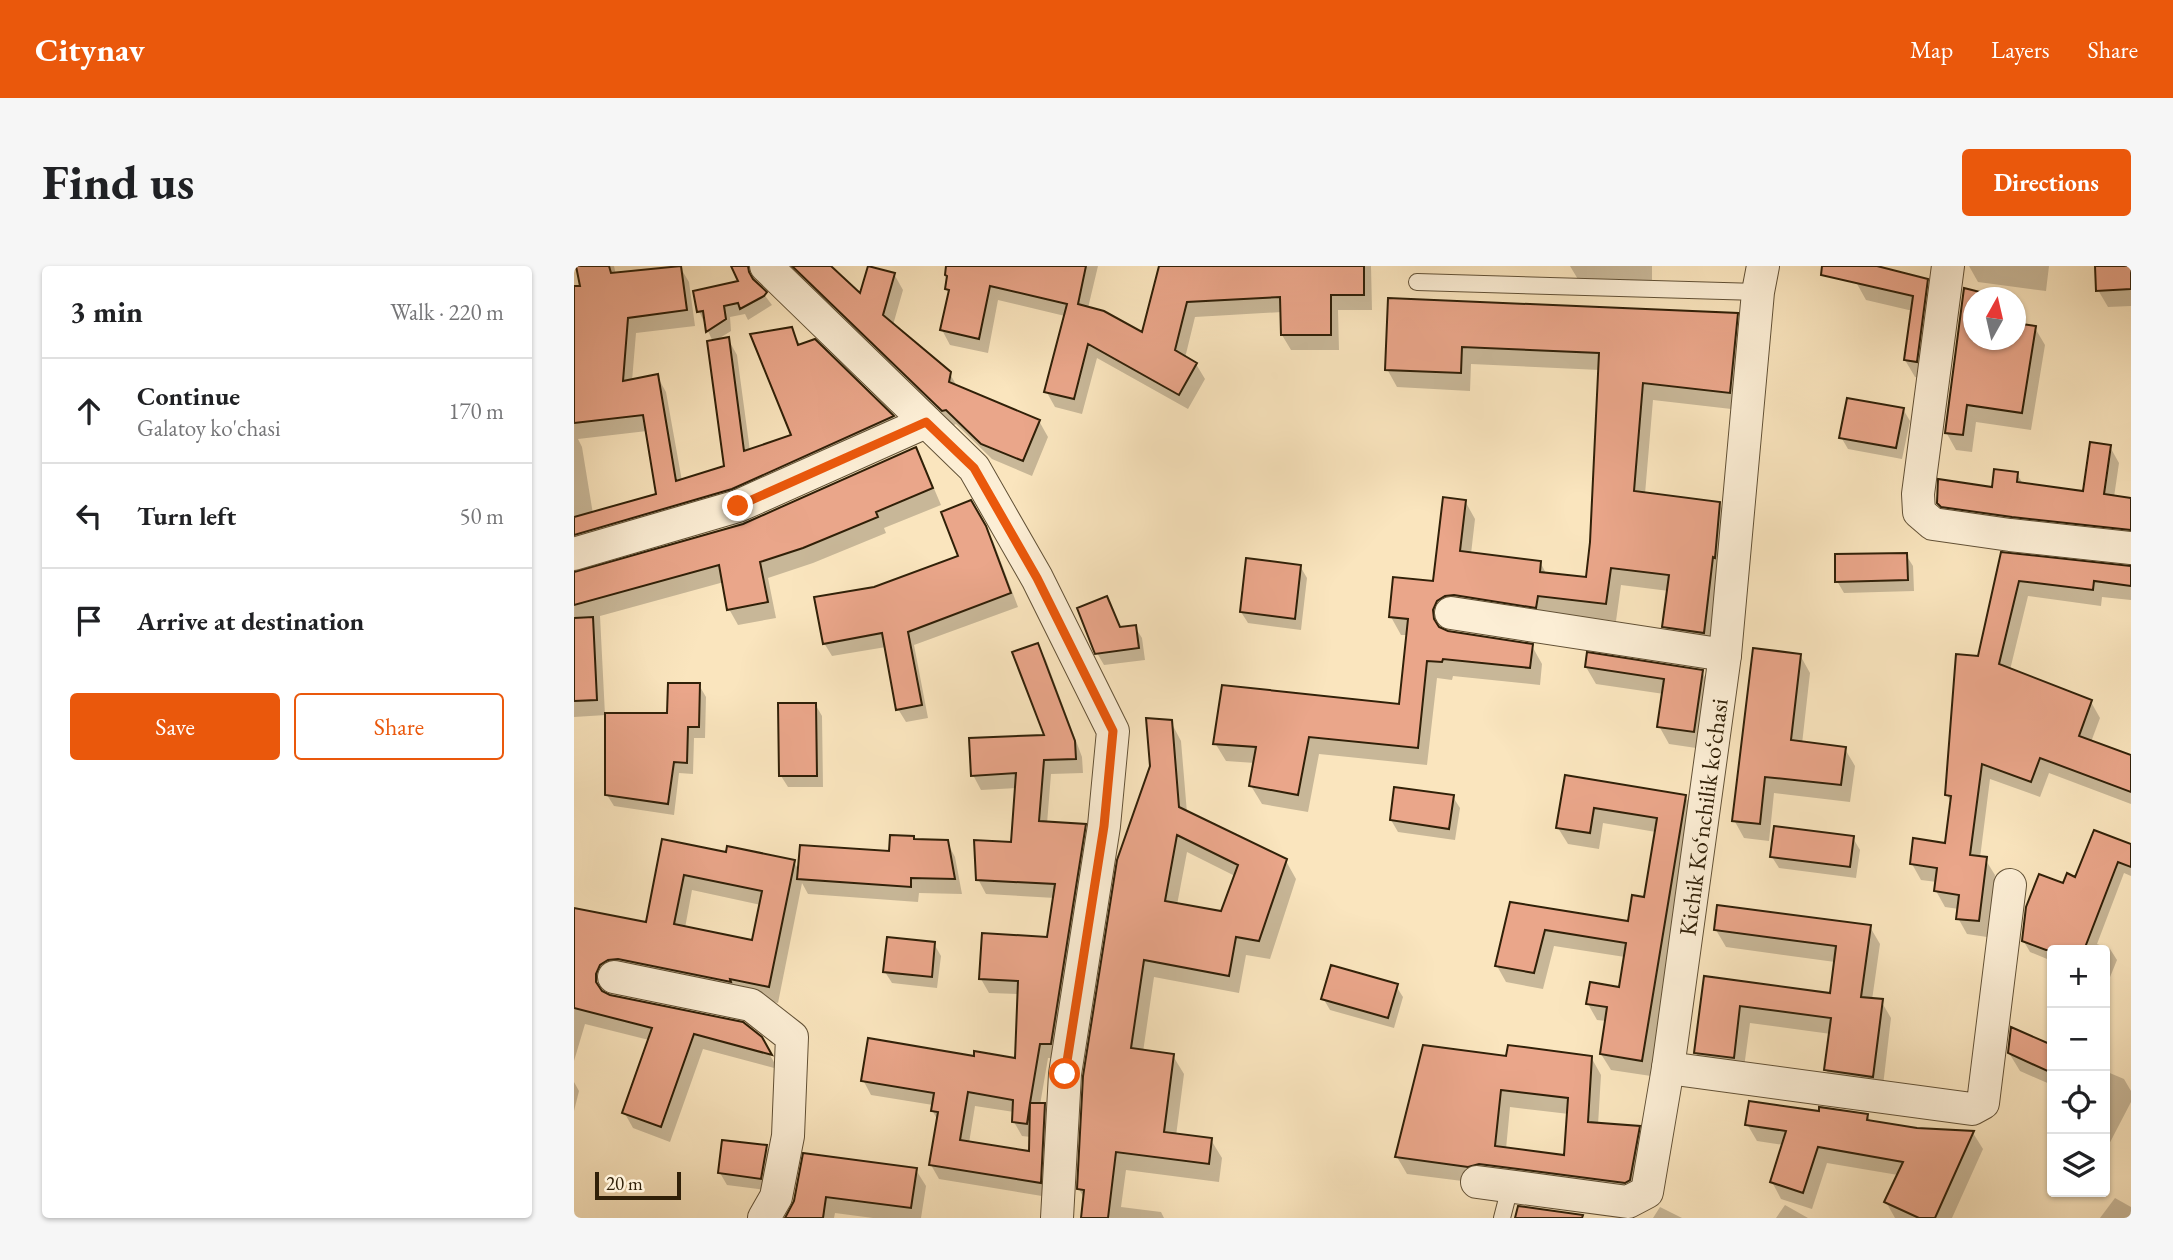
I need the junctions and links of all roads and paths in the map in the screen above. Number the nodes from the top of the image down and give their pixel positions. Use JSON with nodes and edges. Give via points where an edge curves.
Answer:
{"nodes":[{"id":1,"x":766,"y":266,"type":"edge"},
{"id":2,"x":1948,"y":266,"type":"edge"},
{"id":3,"x":1760,"y":279,"type":"edge"},
{"id":4,"x":1417,"y":282,"type":"dead end"},
{"id":5,"x":926,"y":422,"type":"junction"},
{"id":6,"x":2131,"y":548,"type":"edge"},
{"id":7,"x":574,"y":554,"type":"edge"},
{"id":8,"x":1451,"y":613,"type":"dead end"},
{"id":9,"x":1725,"y":655,"type":"junction"},
{"id":10,"x":2010,"y":885,"type":"dead end"},
{"id":11,"x":614,"y":977,"type":"dead end"},
{"id":12,"x":1668,"y":1068,"type":"junction"},
{"id":13,"x":1477,"y":1182,"type":"dead end"},
{"id":14,"x":1510,"y":1187,"type":"junction"},
{"id":15,"x":764,"y":1218,"type":"edge"},
{"id":16,"x":1057,"y":1218,"type":"edge"},
{"id":17,"x":1502,"y":1218,"type":"edge"}],
"edges":[{"from":1,"to":5,"type":"street"},
{"from":2,"to":6,"type":"street","via":[[1919,512],[1933,524]]},
{"from":3,"to":4,"type":"lane"},
{"from":3,"to":9,"type":"street","name":"Kichik Ko‘nchilik ko‘chasi"},
{"from":5,"to":7,"type":"street","via":[[738,506]]},
{"from":5,"to":16,"type":"street","via":[[974,468],[1037,578],[1113,731],[1104,826],[1065,1074]]},
{"from":8,"to":9,"type":"street"},
{"from":9,"to":12,"type":"street","name":"Kichik Ko‘nchilik ko‘chasi"},
{"from":10,"to":12,"type":"street","via":[[1983,1103],[1972,1109]]},
{"from":11,"to":15,"type":"street","via":[[751,1005],[792,1037],[788,1136],[776,1197]]},
{"from":12,"to":14,"type":"street","name":"Kichik Ko‘nchilik ko‘chasi","via":[[1647,1192],[1628,1202]]},
{"from":13,"to":14,"type":"street","name":"Kichik Ko‘nchilik ko‘chasi"},
{"from":14,"to":17,"type":"lane"}]}
